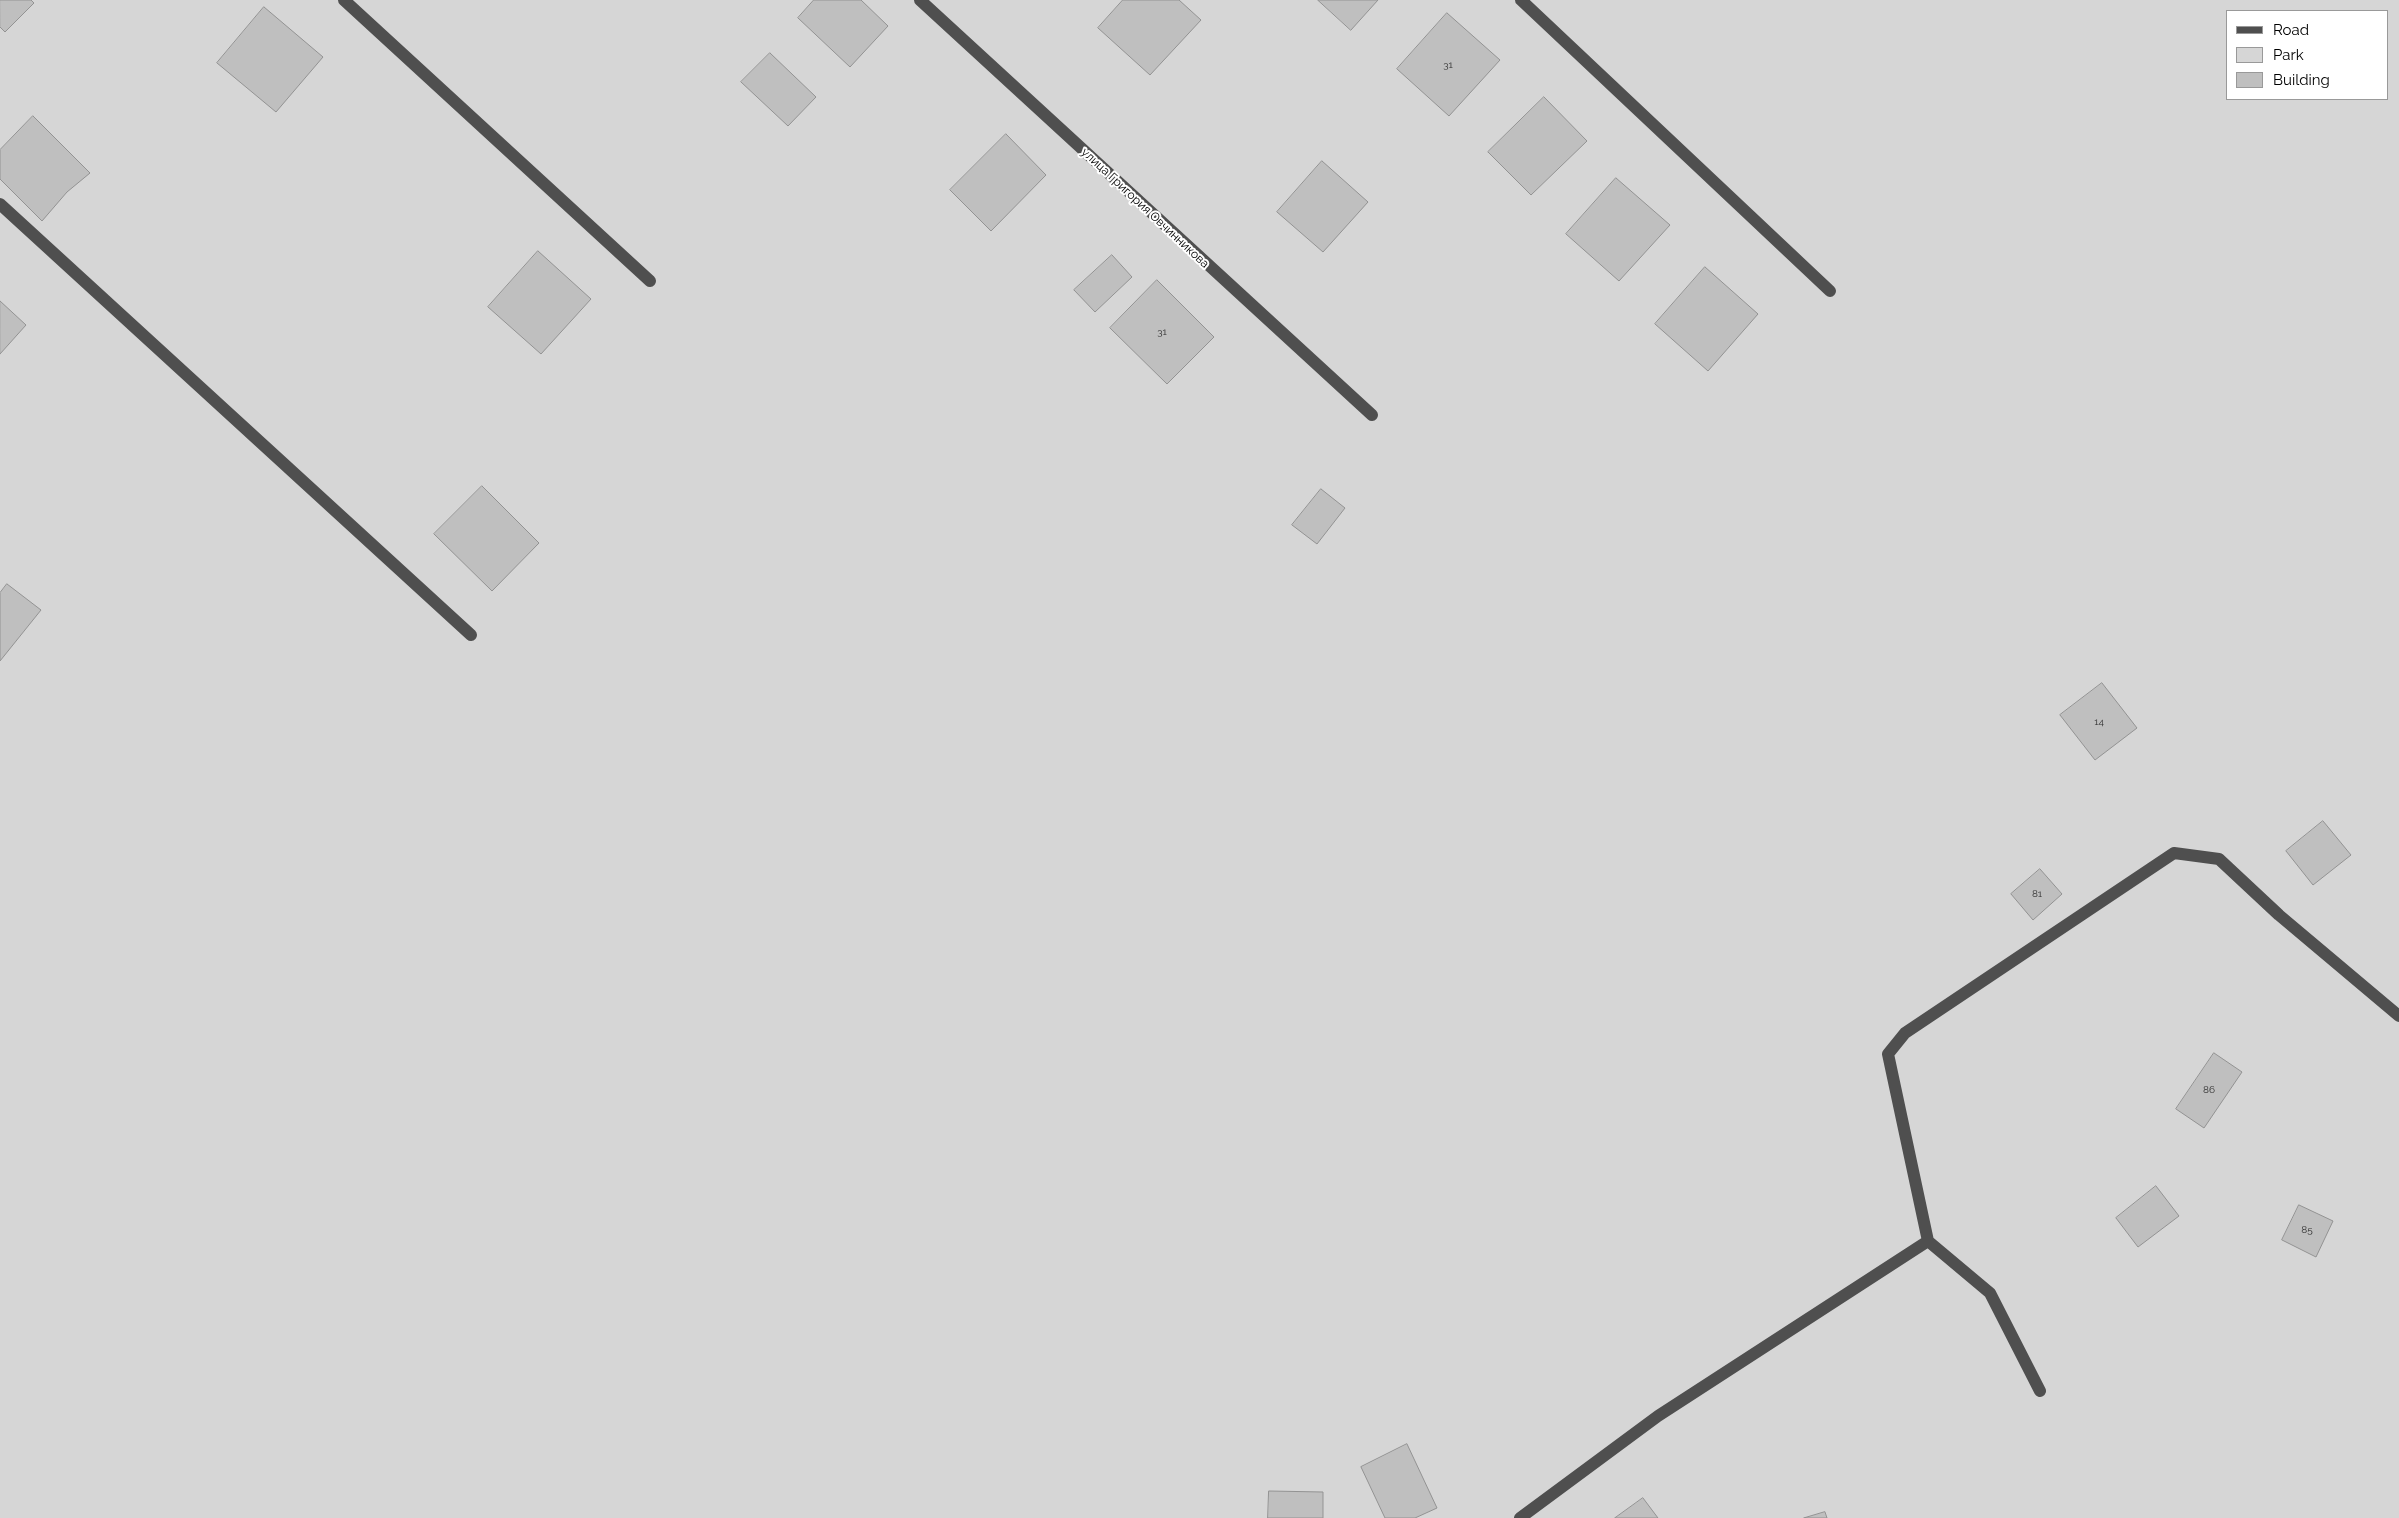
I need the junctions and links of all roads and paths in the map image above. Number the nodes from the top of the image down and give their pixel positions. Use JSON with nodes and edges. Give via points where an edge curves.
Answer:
{"nodes":[{"id":1,"x":344,"y":0,"type":"edge"},
{"id":2,"x":920,"y":0,"type":"edge"},
{"id":3,"x":1521,"y":0,"type":"edge"},
{"id":4,"x":0,"y":204,"type":"edge"},
{"id":5,"x":650,"y":281,"type":"dead end"},
{"id":6,"x":1830,"y":291,"type":"dead end"},
{"id":7,"x":1372,"y":415,"type":"dead end"},
{"id":8,"x":470,"y":635,"type":"dead end"},
{"id":9,"x":2399,"y":1016,"type":"edge"},
{"id":10,"x":1928,"y":1241,"type":"junction"},
{"id":11,"x":2040,"y":1391,"type":"dead end"},
{"id":12,"x":1520,"y":1518,"type":"edge"}],
"edges":[{"from":1,"to":5,"type":"street"},
{"from":2,"to":7,"type":"street","name":"улица Григория Овчинникова"},
{"from":3,"to":6,"type":"street"},
{"from":4,"to":8,"type":"street"},
{"from":9,"to":10,"type":"street","via":[[2279,916],[2219,859],[2174,853],[1905,1033],[1888,1054]]},
{"from":10,"to":11,"type":"street","via":[[1990,1293]]},
{"from":10,"to":12,"type":"street","via":[[1658,1416]]}]}
